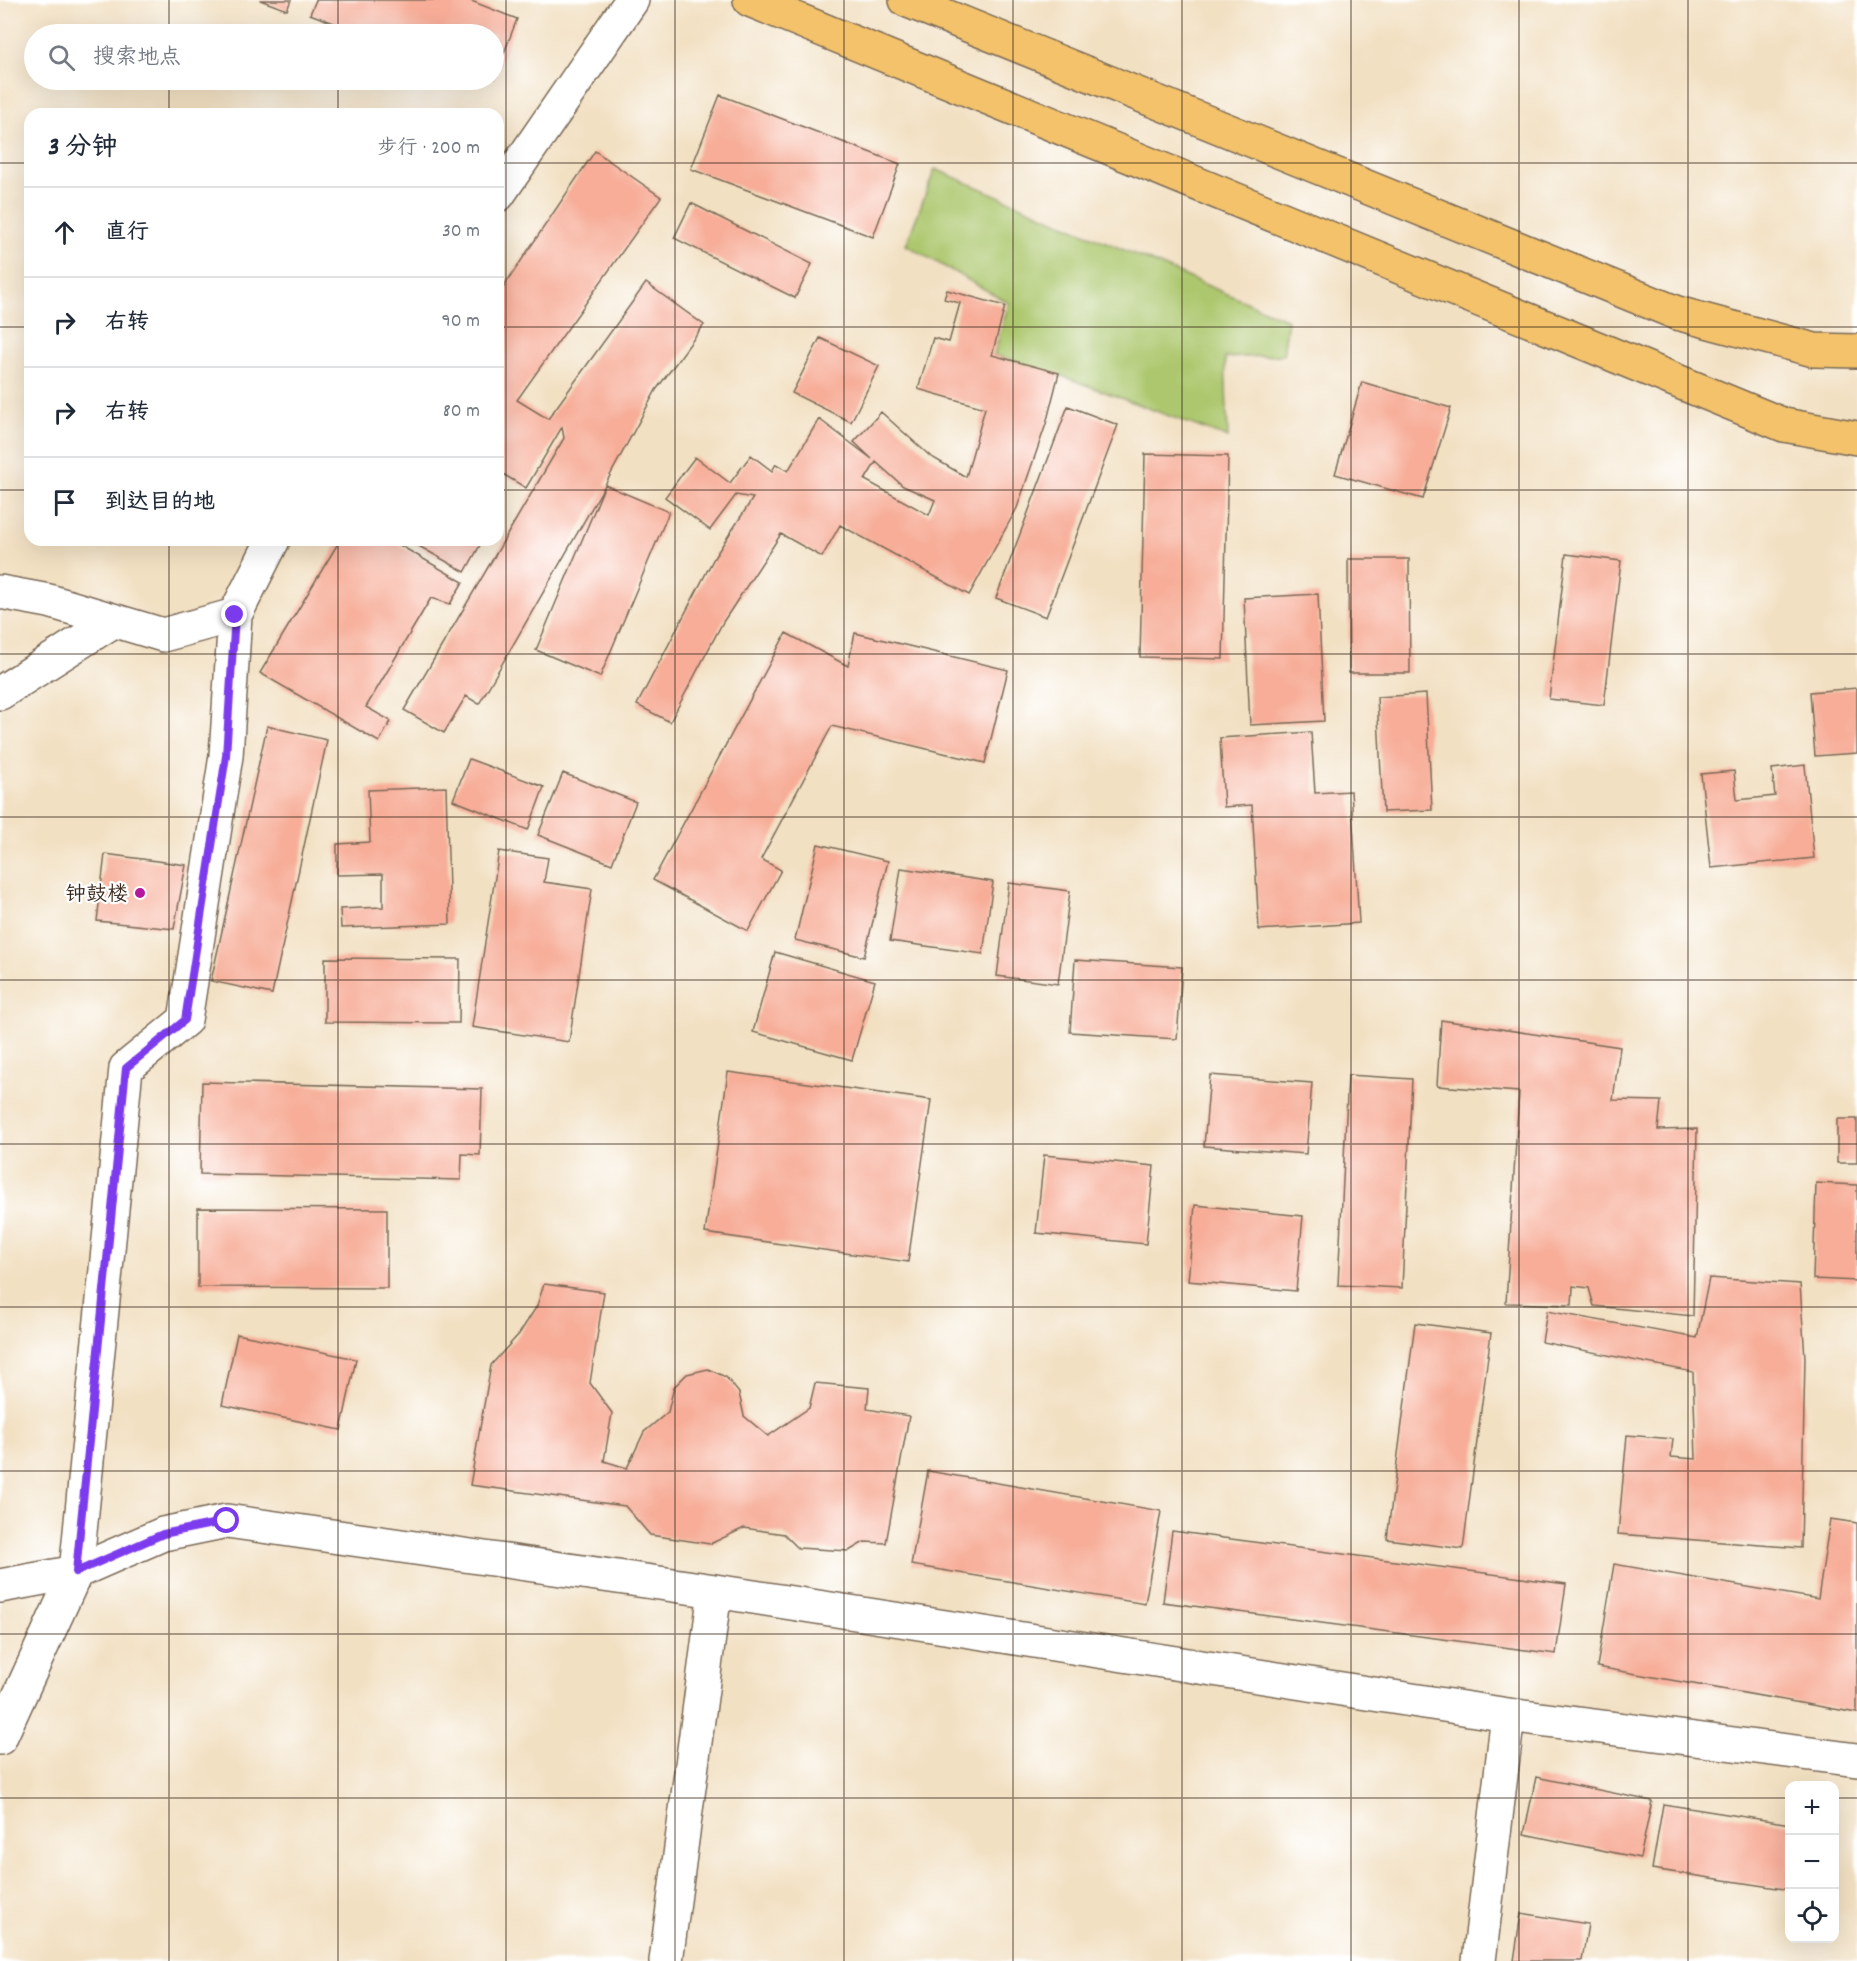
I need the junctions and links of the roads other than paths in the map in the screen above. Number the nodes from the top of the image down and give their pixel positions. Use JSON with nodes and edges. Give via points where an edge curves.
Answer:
{"nodes":[{"id":1,"x":632,"y":0,"type":"edge"},
{"id":2,"x":750,"y":0,"type":"edge"},
{"id":3,"x":906,"y":0,"type":"edge"},
{"id":4,"x":504,"y":186,"type":"edge"},
{"id":5,"x":1857,"y":351,"type":"edge"},
{"id":6,"x":1857,"y":438,"type":"edge"},
{"id":7,"x":270,"y":546,"type":"edge"},
{"id":8,"x":0,"y":592,"type":"edge"},
{"id":9,"x":235,"y":615,"type":"junction"},
{"id":10,"x":112,"y":621,"type":"junction"},
{"id":11,"x":0,"y":693,"type":"edge"},
{"id":12,"x":76,"y":1572,"type":"junction"},
{"id":13,"x":0,"y":1586,"type":"edge"},
{"id":14,"x":715,"y":1591,"type":"junction"},
{"id":15,"x":1508,"y":1715,"type":"junction"},
{"id":16,"x":0,"y":1738,"type":"edge"},
{"id":17,"x":1857,"y":1760,"type":"edge"},
{"id":18,"x":666,"y":1961,"type":"edge"},
{"id":19,"x":1479,"y":1961,"type":"edge"}],
"edges":[{"from":1,"to":4,"type":"street"},
{"from":2,"to":6,"type":"main road","via":[[1784,425]]},
{"from":3,"to":5,"type":"main road","via":[[1677,313],[1814,350]]},
{"from":7,"to":9,"type":"street"},
{"from":8,"to":10,"type":"street"},
{"from":9,"to":10,"type":"street","via":[[163,635]]},
{"from":9,"to":12,"type":"street","via":[[226,756],[185,1020],[126,1068]]},
{"from":10,"to":11,"type":"street"},
{"from":12,"to":13,"type":"street"},
{"from":12,"to":14,"type":"street","via":[[163,1534],[227,1521]]},
{"from":12,"to":16,"type":"street"},
{"from":14,"to":15,"type":"street"},
{"from":14,"to":18,"type":"street"},
{"from":15,"to":17,"type":"street"},
{"from":15,"to":19,"type":"street"}]}
